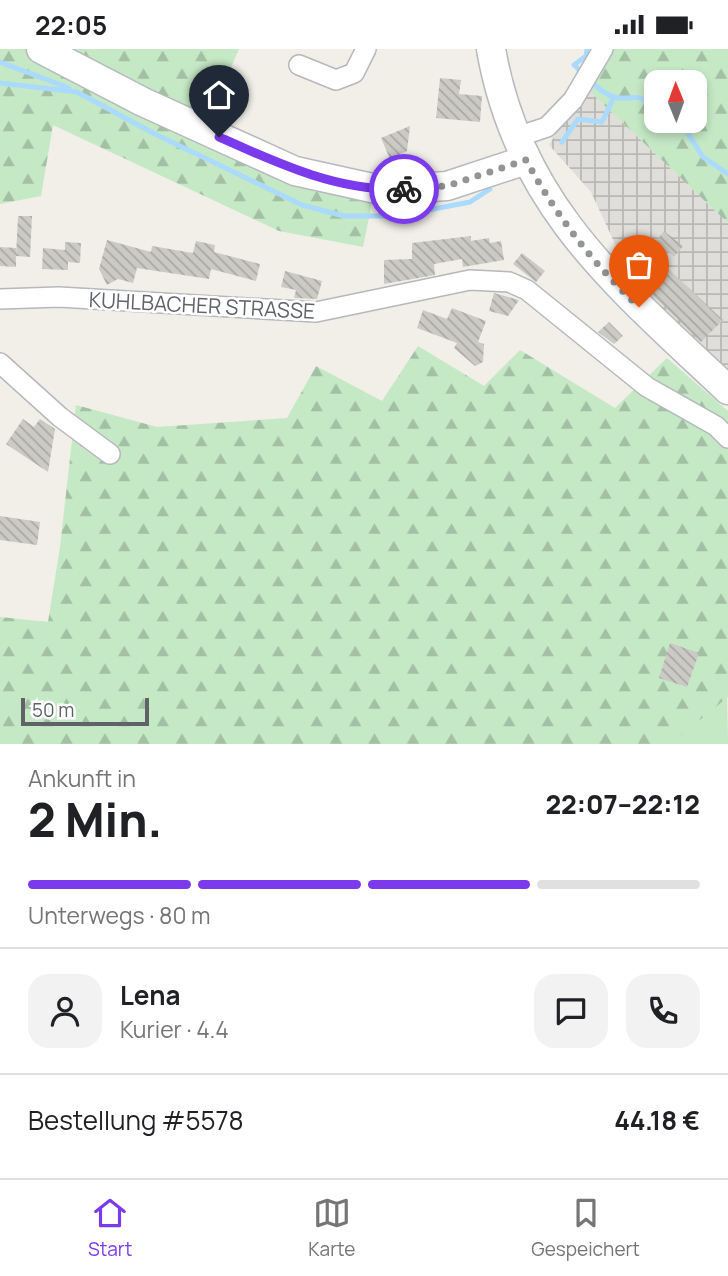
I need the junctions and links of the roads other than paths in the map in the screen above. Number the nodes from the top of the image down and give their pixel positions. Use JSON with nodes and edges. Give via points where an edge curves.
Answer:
{"nodes":[{"id":1,"x":41,"y":49,"type":"edge"},
{"id":2,"x":366,"y":49,"type":"edge"},
{"id":3,"x":491,"y":49,"type":"edge"},
{"id":4,"x":603,"y":49,"type":"edge"},
{"id":5,"x":299,"y":65,"type":"dead end"},
{"id":6,"x":521,"y":148,"type":"junction"},
{"id":7,"x":0,"y":299,"type":"edge"},
{"id":8,"x":0,"y":363,"type":"edge"},
{"id":9,"x":728,"y":390,"type":"edge"},
{"id":10,"x":728,"y":438,"type":"edge"},
{"id":11,"x":110,"y":454,"type":"dead end"}],
"edges":[{"from":1,"to":6,"type":"main road","via":[[143,102],[295,171],[382,190],[447,186]]},
{"from":2,"to":5,"type":"street","via":[[354,73],[336,80]]},
{"from":3,"to":6,"type":"main road"},
{"from":4,"to":6,"type":"street","via":[[573,100]]},
{"from":6,"to":9,"type":"main road","via":[[562,220],[599,266]]},
{"from":7,"to":10,"type":"street","name":"KUHLBACHER STRASSE","via":[[59,297],[316,312],[470,280],[509,282],[527,290],[648,387],[716,426]]},
{"from":8,"to":11,"type":"street"}]}
